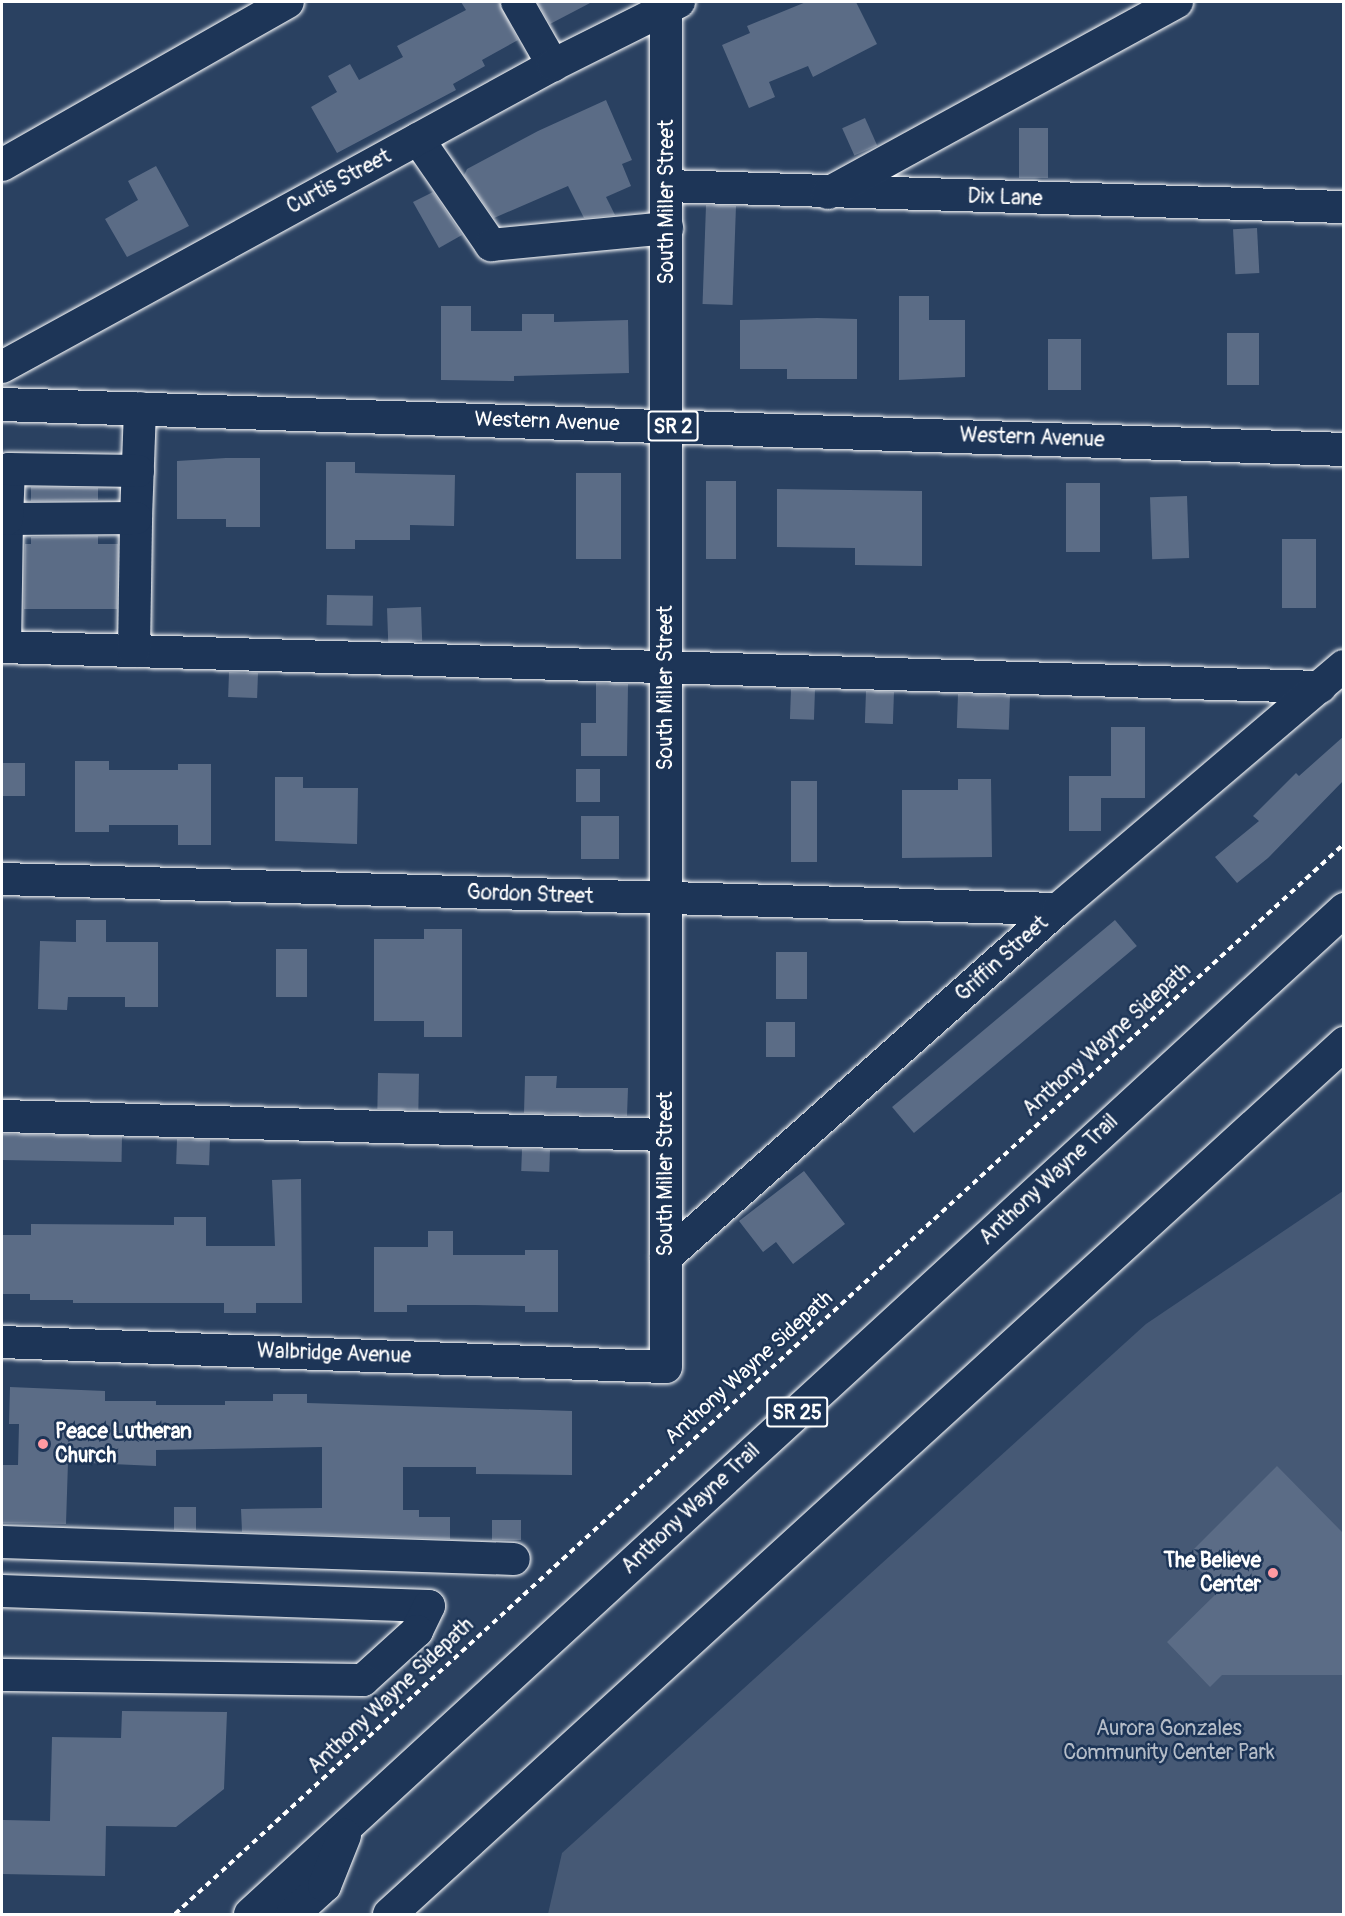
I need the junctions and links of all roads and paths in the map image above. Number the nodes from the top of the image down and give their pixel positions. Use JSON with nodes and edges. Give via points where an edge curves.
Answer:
{"nodes":[{"id":1,"x":288,"y":2,"type":"edge"},
{"id":2,"x":517,"y":2,"type":"edge"},
{"id":3,"x":1177,"y":2,"type":"edge"},
{"id":4,"x":672,"y":5,"type":"edge"},
{"id":5,"x":553,"y":65,"type":"junction"},
{"id":6,"x":418,"y":139,"type":"junction"},
{"id":7,"x":2,"y":165,"type":"edge"},
{"id":8,"x":667,"y":186,"type":"junction"},
{"id":9,"x":827,"y":193,"type":"junction"},
{"id":10,"x":1344,"y":207,"type":"edge"},
{"id":11,"x":667,"y":228,"type":"junction"},
{"id":12,"x":2,"y":367,"type":"edge"},
{"id":13,"x":2,"y":404,"type":"edge"},
{"id":14,"x":140,"y":408,"type":"junction"},
{"id":15,"x":666,"y":426,"type":"junction"},
{"id":16,"x":1344,"y":449,"type":"edge"},
{"id":17,"x":138,"y":471,"type":"junction"},
{"id":18,"x":136,"y":518,"type":"junction"},
{"id":19,"x":4,"y":519,"type":"edge"},
{"id":20,"x":3,"y":647,"type":"edge"},
{"id":21,"x":134,"y":651,"type":"junction"},
{"id":22,"x":1344,"y":666,"type":"edge"},
{"id":23,"x":666,"y":667,"type":"junction"},
{"id":24,"x":1320,"y":687,"type":"junction"},
{"id":25,"x":1344,"y":844,"type":"edge"},
{"id":26,"x":2,"y":879,"type":"edge"},
{"id":27,"x":666,"y":899,"type":"junction"},
{"id":28,"x":1058,"y":909,"type":"junction"},
{"id":29,"x":1344,"y":909,"type":"edge"},
{"id":30,"x":1344,"y":1043,"type":"edge"},
{"id":31,"x":2,"y":1116,"type":"edge"},
{"id":32,"x":666,"y":1135,"type":"junction"},
{"id":33,"x":666,"y":1257,"type":"junction"},
{"id":34,"x":2,"y":1342,"type":"edge"},
{"id":35,"x":666,"y":1367,"type":"joint"},
{"id":36,"x":2,"y":1542,"type":"edge"},
{"id":37,"x":514,"y":1559,"type":"dead end"},
{"id":38,"x":2,"y":1591,"type":"edge"},
{"id":39,"x":2,"y":1675,"type":"edge"},
{"id":40,"x":348,"y":1825,"type":"junction"},
{"id":41,"x":175,"y":1914,"type":"edge"},
{"id":42,"x":250,"y":1914,"type":"edge"},
{"id":43,"x":292,"y":1914,"type":"edge"},
{"id":44,"x":389,"y":1914,"type":"edge"}],
"edges":[{"from":1,"to":7,"type":"street"},
{"from":2,"to":5,"type":"street"},
{"from":3,"to":9,"type":"street"},
{"from":4,"to":5,"type":"street","name":"Curtis Street"},
{"from":4,"to":8,"type":"street","name":"South Miller Street"},
{"from":5,"to":6,"type":"street","name":"Curtis Street"},
{"from":6,"to":11,"type":"street","via":[[491,245]]},
{"from":6,"to":12,"type":"street","name":"Curtis Street"},
{"from":8,"to":9,"type":"street","name":"Dix Lane"},
{"from":8,"to":11,"type":"street","name":"South Miller Street"},
{"from":9,"to":10,"type":"street","name":"Dix Lane"},
{"from":11,"to":15,"type":"street","name":"South Miller Street"},
{"from":13,"to":14,"type":"main road","name":"Western Avenue","number":"SR 2"},
{"from":14,"to":15,"type":"main road","name":"Western Avenue","number":"SR 2"},
{"from":14,"to":17,"type":"street"},
{"from":15,"to":16,"type":"main road","name":"Western Avenue","number":"SR 2"},
{"from":15,"to":23,"type":"street","name":"South Miller Street"},
{"from":17,"to":18,"type":"street"},
{"from":17,"to":19,"type":"street","via":[[9,469]]},
{"from":18,"to":19,"type":"street"},
{"from":18,"to":21,"type":"street"},
{"from":19,"to":20,"type":"street"},
{"from":20,"to":21,"type":"street"},
{"from":21,"to":23,"type":"street"},
{"from":22,"to":24,"type":"street","name":"Griffin Street"},
{"from":23,"to":24,"type":"street"},
{"from":23,"to":27,"type":"street","name":"South Miller Street"},
{"from":24,"to":28,"type":"street","name":"Griffin Street"},
{"from":25,"to":41,"type":"path","name":"Anthony Wayne Sidepath"},
{"from":26,"to":27,"type":"street","name":"Gordon Street"},
{"from":27,"to":28,"type":"street","name":"Gordon Street"},
{"from":27,"to":32,"type":"street","name":"South Miller Street"},
{"from":28,"to":33,"type":"street","name":"Griffin Street"},
{"from":29,"to":40,"type":"main road","name":"Anthony Wayne Trail","number":"SR 25"},
{"from":30,"to":44,"type":"main road"},
{"from":31,"to":32,"type":"street"},
{"from":32,"to":33,"type":"street","name":"South Miller Street"},
{"from":33,"to":35,"type":"street","name":"South Miller Street"},
{"from":34,"to":35,"type":"street","name":"Walbridge Avenue"},
{"from":36,"to":37,"type":"street"},
{"from":38,"to":39,"type":"street","via":[[429,1606],[417,1631],[363,1680]]},
{"from":40,"to":42,"type":"main road","name":"Anthony Wayne Trail","number":"SR 25"},
{"from":40,"to":43,"type":"main road","via":[[324,1885]]}]}
